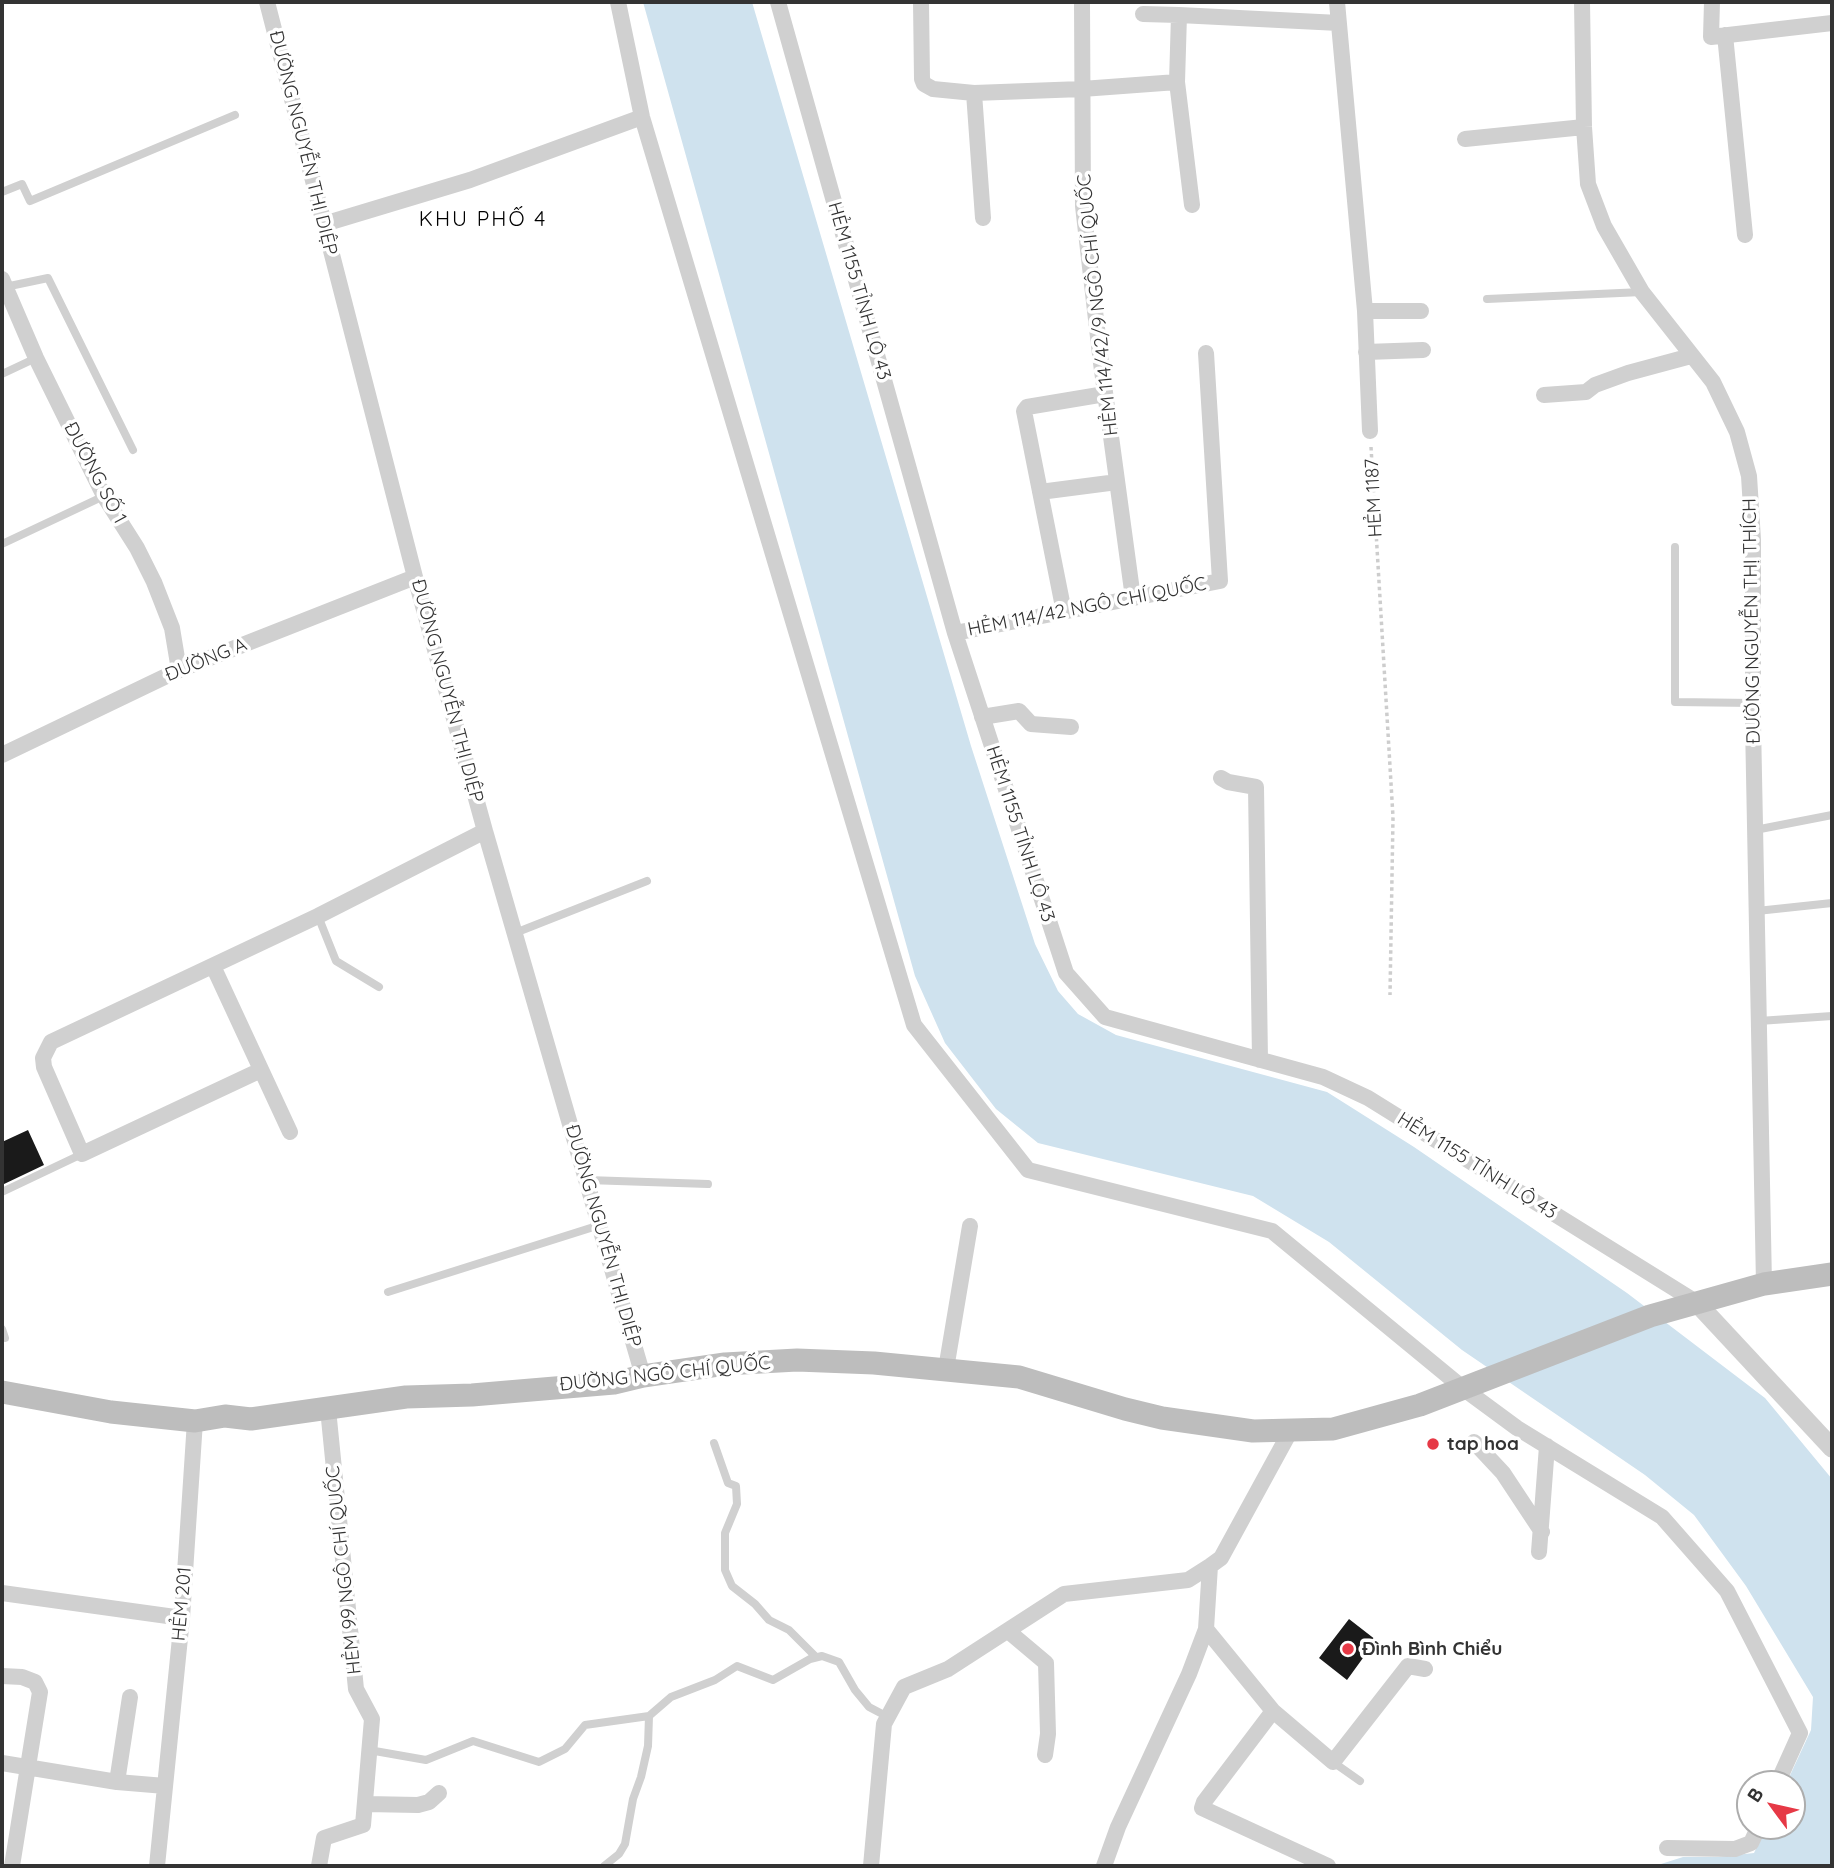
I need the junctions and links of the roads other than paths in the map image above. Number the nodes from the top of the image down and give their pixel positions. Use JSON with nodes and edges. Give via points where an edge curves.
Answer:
{"nodes":[{"id":1,"x":267,"y":2,"type":"edge"},
{"id":2,"x":618,"y":2,"type":"edge"},
{"id":3,"x":778,"y":2,"type":"edge"},
{"id":4,"x":921,"y":2,"type":"edge"},
{"id":5,"x":1082,"y":2,"type":"edge"},
{"id":6,"x":1337,"y":2,"type":"edge"},
{"id":7,"x":1582,"y":2,"type":"edge"},
{"id":8,"x":1712,"y":2,"type":"edge"},
{"id":9,"x":1143,"y":14,"type":"dead end"},
{"id":10,"x":1179,"y":15,"type":"junction"},
{"id":11,"x":1339,"y":23,"type":"junction"},
{"id":12,"x":1832,"y":23,"type":"edge"},
{"id":13,"x":1726,"y":35,"type":"junction"},
{"id":14,"x":1177,"y":82,"type":"junction"},
{"id":15,"x":1082,"y":89,"type":"junction"},
{"id":16,"x":974,"y":93,"type":"junction"},
{"id":17,"x":235,"y":115,"type":"dead end"},
{"id":18,"x":642,"y":117,"type":"junction"},
{"id":19,"x":1584,"y":127,"type":"junction"},
{"id":20,"x":1465,"y":139,"type":"dead end"},
{"id":21,"x":2,"y":192,"type":"edge"},
{"id":22,"x":1192,"y":205,"type":"dead end"},
{"id":23,"x":984,"y":218,"type":"dead end"},
{"id":24,"x":324,"y":224,"type":"junction"},
{"id":25,"x":1745,"y":235,"type":"dead end"},
{"id":26,"x":4,"y":283,"type":"edge"},
{"id":27,"x":1642,"y":292,"type":"junction"},
{"id":28,"x":1487,"y":299,"type":"dead end"},
{"id":29,"x":1365,"y":311,"type":"junction"},
{"id":30,"x":1421,"y":311,"type":"dead end"},
{"id":31,"x":1423,"y":350,"type":"dead end"},
{"id":32,"x":1366,"y":352,"type":"junction"},
{"id":33,"x":1206,"y":354,"type":"dead end"},
{"id":34,"x":1691,"y":356,"type":"junction"},
{"id":35,"x":36,"y":358,"type":"junction"},
{"id":36,"x":2,"y":374,"type":"edge"},
{"id":37,"x":1105,"y":394,"type":"junction"},
{"id":38,"x":1544,"y":395,"type":"dead end"},
{"id":39,"x":1370,"y":431,"type":"road end"},
{"id":40,"x":133,"y":450,"type":"dead end"},
{"id":41,"x":1118,"y":482,"type":"junction"},
{"id":42,"x":1040,"y":492,"type":"junction"},
{"id":43,"x":104,"y":496,"type":"junction"},
{"id":44,"x":2,"y":544,"type":"edge"},
{"id":45,"x":1675,"y":547,"type":"dead end"},
{"id":46,"x":415,"y":577,"type":"junction"},
{"id":47,"x":1133,"y":598,"type":"junction"},
{"id":48,"x":1063,"y":612,"type":"junction"},
{"id":49,"x":955,"y":634,"type":"junction"},
{"id":50,"x":179,"y":670,"type":"junction"},
{"id":51,"x":1753,"y":703,"type":"junction"},
{"id":52,"x":982,"y":717,"type":"junction"},
{"id":53,"x":1071,"y":727,"type":"dead end"},
{"id":54,"x":2,"y":755,"type":"edge"},
{"id":55,"x":1221,"y":778,"type":"dead end"},
{"id":56,"x":1832,"y":815,"type":"edge"},
{"id":57,"x":1755,"y":830,"type":"junction"},
{"id":58,"x":485,"y":831,"type":"junction"},
{"id":59,"x":647,"y":881,"type":"dead end"},
{"id":60,"x":1832,"y":902,"type":"edge"},
{"id":61,"x":1757,"y":911,"type":"junction"},
{"id":62,"x":318,"y":916,"type":"junction"},
{"id":63,"x":515,"y":933,"type":"junction"},
{"id":64,"x":213,"y":967,"type":"junction"},
{"id":65,"x":379,"y":987,"type":"dead end"},
{"id":66,"x":1832,"y":1016,"type":"edge"},
{"id":67,"x":1759,"y":1021,"type":"junction"},
{"id":68,"x":1261,"y":1060,"type":"junction"},
{"id":69,"x":261,"y":1070,"type":"junction"},
{"id":70,"x":290,"y":1132,"type":"dead end"},
{"id":71,"x":82,"y":1154,"type":"junction"},
{"id":72,"x":587,"y":1180,"type":"junction"},
{"id":73,"x":708,"y":1184,"type":"dead end"},
{"id":74,"x":2,"y":1192,"type":"edge"},
{"id":75,"x":600,"y":1225,"type":"junction"},
{"id":76,"x":970,"y":1226,"type":"dead end"},
{"id":77,"x":1832,"y":1274,"type":"edge"},
{"id":78,"x":1764,"y":1284,"type":"junction"},
{"id":79,"x":388,"y":1292,"type":"dead end"},
{"id":80,"x":1696,"y":1302,"type":"junction"},
{"id":81,"x":946,"y":1369,"type":"junction"},
{"id":82,"x":643,"y":1376,"type":"junction"},
{"id":83,"x":1464,"y":1389,"type":"junction"},
{"id":84,"x":2,"y":1392,"type":"edge"},
{"id":85,"x":328,"y":1409,"type":"junction"},
{"id":86,"x":195,"y":1421,"type":"junction"},
{"id":87,"x":1291,"y":1430,"type":"junction"},
{"id":88,"x":1474,"y":1442,"type":"dead end"},
{"id":89,"x":714,"y":1443,"type":"dead end"},
{"id":90,"x":1547,"y":1446,"type":"junction"},
{"id":91,"x":1832,"y":1448,"type":"edge"},
{"id":92,"x":1542,"y":1532,"type":"junction"},
{"id":93,"x":1539,"y":1552,"type":"dead end"},
{"id":94,"x":1210,"y":1566,"type":"junction"},
{"id":95,"x":2,"y":1593,"type":"edge"},
{"id":96,"x":182,"y":1618,"type":"junction"},
{"id":97,"x":1206,"y":1629,"type":"junction"},
{"id":98,"x":1008,"y":1631,"type":"junction"},
{"id":99,"x":816,"y":1657,"type":"junction"},
{"id":100,"x":1425,"y":1669,"type":"dead end"},
{"id":101,"x":2,"y":1676,"type":"edge"},
{"id":102,"x":130,"y":1697,"type":"dead end"},
{"id":103,"x":1273,"y":1711,"type":"junction"},
{"id":104,"x":649,"y":1716,"type":"junction"},
{"id":105,"x":888,"y":1717,"type":"junction"},
{"id":106,"x":369,"y":1750,"type":"junction"},
{"id":107,"x":1045,"y":1755,"type":"dead end"},
{"id":108,"x":1333,"y":1762,"type":"junction"},
{"id":109,"x":2,"y":1763,"type":"edge"},
{"id":110,"x":29,"y":1768,"type":"junction"},
{"id":111,"x":1783,"y":1770,"type":"edge"},
{"id":112,"x":1360,"y":1781,"type":"dead end"},
{"id":113,"x":117,"y":1782,"type":"junction"},
{"id":114,"x":165,"y":1786,"type":"junction"},
{"id":115,"x":439,"y":1793,"type":"dead end"},
{"id":116,"x":366,"y":1804,"type":"junction"},
{"id":117,"x":1752,"y":1840,"type":"edge"},
{"id":118,"x":1667,"y":1847,"type":"dead end"},
{"id":119,"x":8,"y":1865,"type":"edge"},
{"id":120,"x":157,"y":1866,"type":"edge"},
{"id":121,"x":319,"y":1866,"type":"edge"},
{"id":122,"x":604,"y":1866,"type":"edge"},
{"id":123,"x":871,"y":1866,"type":"edge"},
{"id":124,"x":1104,"y":1866,"type":"edge"},
{"id":125,"x":1328,"y":1866,"type":"edge"}],
"edges":[{"from":1,"to":24,"type":"street","name":"ĐƯỜNG NGUYỄN THỊ DIỆP"},
{"from":2,"to":18,"type":"street"},
{"from":3,"to":49,"type":"street","name":"HẺM 1155 TỈNH LỘ 43"},
{"from":4,"to":16,"type":"street","via":[[924,84]]},
{"from":5,"to":15,"type":"street","name":"HẺM 114/42/9 NGÔ CHÍ QUỐC"},
{"from":6,"to":11,"type":"street","name":"HẺM 1187"},
{"from":7,"to":19,"type":"street","name":"ĐƯỜNG NGUYỄN THỊ THÍCH"},
{"from":8,"to":13,"type":"street","via":[[1711,37]]},
{"from":9,"to":10,"type":"street"},
{"from":10,"to":11,"type":"street"},
{"from":10,"to":14,"type":"street"},
{"from":11,"to":29,"type":"street","name":"HẺM 1187"},
{"from":12,"to":13,"type":"street"},
{"from":13,"to":25,"type":"street"},
{"from":14,"to":15,"type":"street"},
{"from":14,"to":22,"type":"street"},
{"from":15,"to":16,"type":"street"},
{"from":15,"to":37,"type":"street","name":"HẺM 114/42/9 NGÔ CHÍ QUỐC","via":[[1083,206]]},
{"from":16,"to":23,"type":"street"},
{"from":17,"to":21,"type":"lane","via":[[30,201],[22,184]]},
{"from":18,"to":24,"type":"street","via":[[470,180]]},
{"from":18,"to":83,"type":"street","via":[[914,1026],[1028,1170],[1272,1231]]},
{"from":19,"to":20,"type":"street"},
{"from":19,"to":27,"type":"street","name":"ĐƯỜNG NGUYỄN THỊ THÍCH","via":[[1588,184],[1604,226]]},
{"from":24,"to":46,"type":"street","name":"ĐƯỜNG NGUYỄN THỊ DIỆP"},
{"from":26,"to":35,"type":"street","name":"ĐƯỜNG SỐ 1"},
{"from":26,"to":40,"type":"lane","via":[[48,278]]},
{"from":27,"to":28,"type":"lane"},
{"from":27,"to":34,"type":"street","name":"ĐƯỜNG NGUYỄN THỊ THÍCH"},
{"from":29,"to":30,"type":"street"},
{"from":29,"to":32,"type":"street","name":"HẺM 1187"},
{"from":31,"to":32,"type":"street"},
{"from":32,"to":39,"type":"street","name":"HẺM 1187"},
{"from":33,"to":47,"type":"street","name":"HẺM 114/42 NGÔ CHÍ QUỐC","via":[[1220,581]]},
{"from":34,"to":38,"type":"street","via":[[1628,373],[1586,392]]},
{"from":34,"to":51,"type":"street","name":"ĐƯỜNG NGUYỄN THỊ THÍCH","via":[[1713,382],[1737,432],[1749,476]]},
{"from":35,"to":36,"type":"lane"},
{"from":35,"to":43,"type":"street","name":"ĐƯỜNG SỐ 1"},
{"from":37,"to":41,"type":"street","name":"HẺM 114/42/9 NGÔ CHÍ QUỐC"},
{"from":37,"to":42,"type":"street","via":[[1024,411]]},
{"from":41,"to":42,"type":"street"},
{"from":41,"to":47,"type":"street","name":"HẺM 114/42/9 NGÔ CHÍ QUỐC"},
{"from":42,"to":48,"type":"street"},
{"from":43,"to":44,"type":"lane"},
{"from":43,"to":50,"type":"street","name":"ĐƯỜNG SỐ 1","via":[[137,548],[167,613]]},
{"from":45,"to":51,"type":"lane","via":[[1675,702]]},
{"from":46,"to":50,"type":"street","name":"ĐƯỜNG A"},
{"from":46,"to":58,"type":"street","name":"ĐƯỜNG NGUYỄN THỊ DIỆP"},
{"from":47,"to":48,"type":"street","name":"HẺM 114/42 NGÔ CHÍ QUỐC"},
{"from":48,"to":49,"type":"street","name":"HẺM 114/42 NGÔ CHÍ QUỐC"},
{"from":49,"to":52,"type":"street","name":"HẺM 1155 TỈNH LỘ 43"},
{"from":50,"to":54,"type":"street","name":"ĐƯỜNG A"},
{"from":51,"to":57,"type":"street","name":"ĐƯỜNG NGUYỄN THỊ THÍCH"},
{"from":52,"to":53,"type":"street","via":[[1019,710],[1031,724]]},
{"from":52,"to":68,"type":"street","name":"HẺM 1155 TỈNH LỘ 43","via":[[1066,973],[1105,1017]]},
{"from":55,"to":68,"type":"street","via":[[1256,787]]},
{"from":56,"to":57,"type":"lane"},
{"from":57,"to":61,"type":"street","name":"ĐƯỜNG NGUYỄN THỊ THÍCH"},
{"from":58,"to":62,"type":"street"},
{"from":58,"to":63,"type":"street","name":"ĐƯỜNG NGUYỄN THỊ DIỆP"},
{"from":59,"to":63,"type":"lane"},
{"from":60,"to":61,"type":"lane"},
{"from":61,"to":67,"type":"street","name":"ĐƯỜNG NGUYỄN THỊ THÍCH"},
{"from":62,"to":64,"type":"street"},
{"from":62,"to":65,"type":"lane","via":[[336,961]]},
{"from":63,"to":72,"type":"street","name":"ĐƯỜNG NGUYỄN THỊ DIỆP"},
{"from":64,"to":69,"type":"street"},
{"from":64,"to":71,"type":"street","via":[[51,1042],[43,1058],[44,1068]]},
{"from":66,"to":67,"type":"lane"},
{"from":67,"to":78,"type":"street","name":"ĐƯỜNG NGUYỄN THỊ THÍCH"},
{"from":68,"to":80,"type":"street","name":"HẺM 1155 TỈNH LỘ 43","via":[[1323,1077],[1368,1098]]},
{"from":69,"to":70,"type":"street"},
{"from":69,"to":71,"type":"street"},
{"from":71,"to":74,"type":"lane"},
{"from":72,"to":73,"type":"lane"},
{"from":72,"to":75,"type":"street","name":"ĐƯỜNG NGUYỄN THỊ DIỆP"},
{"from":75,"to":79,"type":"lane"},
{"from":75,"to":82,"type":"street","name":"ĐƯỜNG NGUYỄN THỊ DIỆP"},
{"from":76,"to":81,"type":"street"},
{"from":77,"to":78,"type":"main road","name":"ĐƯỜNG NGÔ CHÍ QUỐC"},
{"from":78,"to":80,"type":"main road","name":"ĐƯỜNG NGÔ CHÍ QUỐC"},
{"from":80,"to":83,"type":"main road","name":"ĐƯỜNG NGÔ CHÍ QUỐC"},
{"from":80,"to":91,"type":"street"},
{"from":81,"to":82,"type":"main road","name":"ĐƯỜNG NGÔ CHÍ QUỐC","via":[[797,1360]]},
{"from":81,"to":87,"type":"main road","name":"ĐƯỜNG NGÔ CHÍ QUỐC","via":[[1019,1377],[1162,1418],[1253,1430]]},
{"from":82,"to":85,"type":"main road","name":"ĐƯỜNG NGÔ CHÍ QUỐC","via":[[614,1383],[406,1397]]},
{"from":83,"to":87,"type":"main road","name":"ĐƯỜNG NGÔ CHÍ QUỐC","via":[[1333,1429]]},
{"from":83,"to":90,"type":"street"},
{"from":84,"to":86,"type":"main road","name":"ĐƯỜNG NGÔ CHÍ QUỐC","via":[[111,1412]]},
{"from":85,"to":86,"type":"main road","name":"ĐƯỜNG NGÔ CHÍ QUỐC"},
{"from":85,"to":106,"type":"street","name":"HẺM 99 NGÔ CHÍ QUỐC","via":[[356,1689],[372,1719]]},
{"from":86,"to":96,"type":"street","name":"HẺM 201"},
{"from":87,"to":94,"type":"street","via":[[1221,1558]]},
{"from":88,"to":92,"type":"street","via":[[1503,1473]]},
{"from":89,"to":99,"type":"lane","via":[[728,1483],[736,1486],[737,1504],[725,1533],[724,1570],[732,1587]]},
{"from":90,"to":92,"type":"street"},
{"from":90,"to":111,"type":"street","via":[[1662,1517],[1727,1591],[1800,1733]]},
{"from":92,"to":93,"type":"street"},
{"from":94,"to":97,"type":"street"},
{"from":94,"to":98,"type":"street","via":[[1188,1580],[1064,1594]]},
{"from":95,"to":96,"type":"street"},
{"from":96,"to":114,"type":"street","name":"HẺM 201"},
{"from":97,"to":103,"type":"street"},
{"from":97,"to":124,"type":"street"},
{"from":98,"to":105,"type":"street","via":[[948,1669],[904,1687]]},
{"from":98,"to":107,"type":"street","via":[[1046,1663]]},
{"from":99,"to":104,"type":"lane","via":[[772,1679],[737,1667],[671,1697]]},
{"from":99,"to":105,"type":"lane","via":[[839,1662],[869,1707]]},
{"from":100,"to":108,"type":"street","via":[[1409,1666]]},
{"from":101,"to":110,"type":"street","via":[[35,1682],[40,1692]]},
{"from":102,"to":113,"type":"street"},
{"from":103,"to":108,"type":"street"},
{"from":103,"to":125,"type":"street","via":[[1202,1808]]},
{"from":104,"to":106,"type":"lane","via":[[585,1726],[565,1749],[539,1762],[473,1741],[426,1760]]},
{"from":104,"to":122,"type":"lane","via":[[648,1746],[625,1844]]},
{"from":105,"to":123,"type":"street"},
{"from":106,"to":116,"type":"street","name":"HẺM 99 NGÔ CHÍ QUỐC"},
{"from":108,"to":112,"type":"lane"},
{"from":109,"to":110,"type":"street"},
{"from":110,"to":113,"type":"street"},
{"from":110,"to":119,"type":"street"},
{"from":113,"to":114,"type":"street"},
{"from":114,"to":120,"type":"street","name":"HẺM 201"},
{"from":115,"to":116,"type":"street","via":[[418,1805]]},
{"from":116,"to":121,"type":"street","name":"HẺM 99 NGÔ CHÍ QUỐC","via":[[363,1825],[324,1839]]},
{"from":117,"to":118,"type":"street","via":[[1735,1849]]}]}
